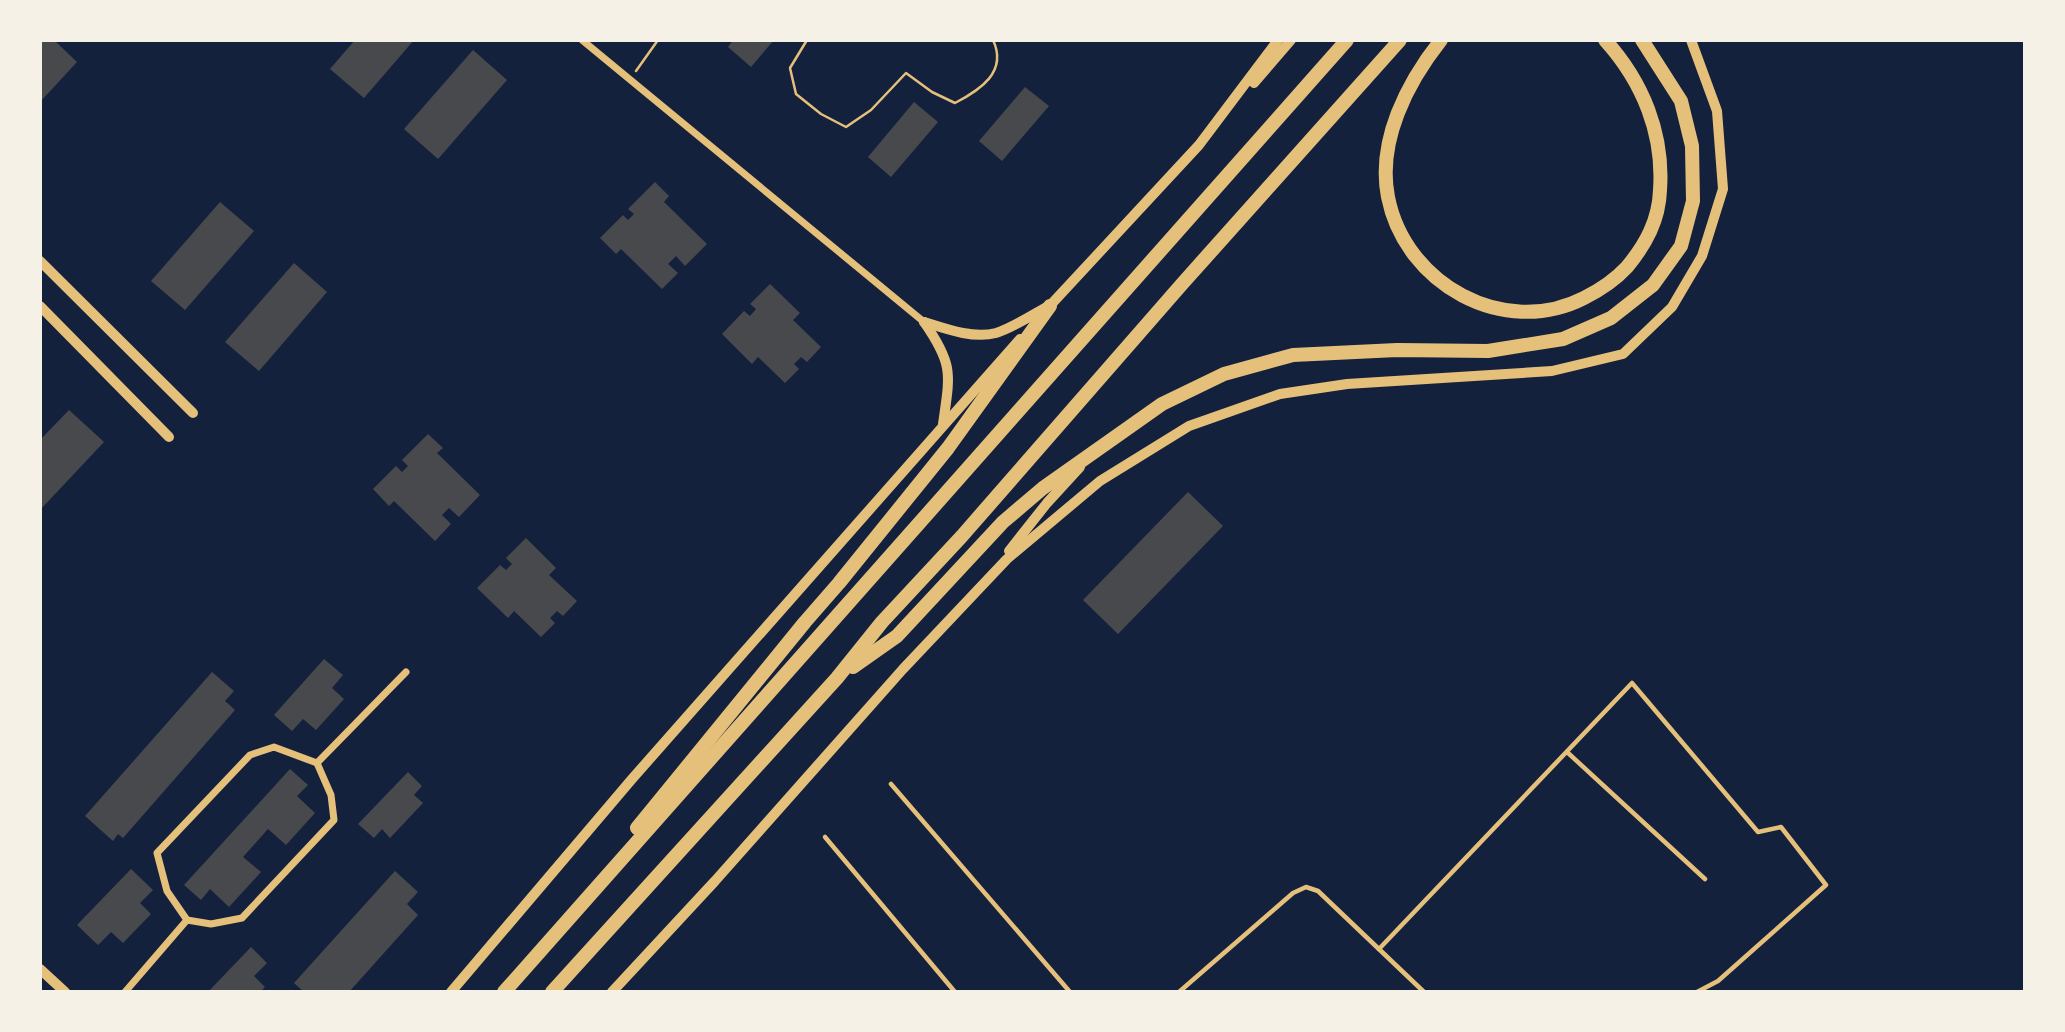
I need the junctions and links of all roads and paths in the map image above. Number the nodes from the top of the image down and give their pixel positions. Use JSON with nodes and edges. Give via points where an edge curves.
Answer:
{"nodes":[{"id":1,"x":582,"y":40,"type":"edge"},
{"id":2,"x":659,"y":40,"type":"edge"},
{"id":3,"x":807,"y":40,"type":"edge"},
{"id":4,"x":993,"y":40,"type":"edge"},
{"id":5,"x":1278,"y":40,"type":"edge"},
{"id":6,"x":1292,"y":40,"type":"edge"},
{"id":7,"x":1348,"y":40,"type":"edge"},
{"id":8,"x":1400,"y":40,"type":"edge"},
{"id":9,"x":1441,"y":40,"type":"edge"},
{"id":10,"x":1605,"y":40,"type":"edge"},
{"id":11,"x":1643,"y":40,"type":"edge"},
{"id":12,"x":1691,"y":40,"type":"edge"},
{"id":13,"x":630,"y":80,"type":"junction"},
{"id":14,"x":1199,"y":145,"type":"junction"},
{"id":15,"x":40,"y":261,"type":"edge"},
{"id":16,"x":40,"y":306,"type":"edge"},
{"id":17,"x":1050,"y":306,"type":"junction"},
{"id":18,"x":924,"y":322,"type":"junction"},
{"id":19,"x":193,"y":412,"type":"dead end"},
{"id":20,"x":943,"y":424,"type":"junction"},
{"id":21,"x":169,"y":438,"type":"dead end"},
{"id":22,"x":1096,"y":450,"type":"junction"},
{"id":23,"x":981,"y":586,"type":"junction"},
{"id":24,"x":406,"y":672,"type":"dead end"},
{"id":25,"x":837,"y":678,"type":"junction"},
{"id":26,"x":1567,"y":752,"type":"junction"},
{"id":27,"x":317,"y":763,"type":"junction"},
{"id":28,"x":891,"y":785,"type":"dead end"},
{"id":29,"x":825,"y":837,"type":"dead end"},
{"id":30,"x":1705,"y":879,"type":"dead end"},
{"id":31,"x":187,"y":920,"type":"junction"},
{"id":32,"x":1379,"y":949,"type":"junction"},
{"id":33,"x":40,"y":969,"type":"edge"},
{"id":34,"x":65,"y":992,"type":"edge"},
{"id":35,"x":125,"y":992,"type":"edge"},
{"id":36,"x":451,"y":992,"type":"edge"},
{"id":37,"x":504,"y":992,"type":"edge"},
{"id":38,"x":552,"y":992,"type":"edge"},
{"id":39,"x":612,"y":992,"type":"edge"},
{"id":40,"x":955,"y":992,"type":"edge"},
{"id":41,"x":1070,"y":992,"type":"edge"},
{"id":42,"x":1179,"y":992,"type":"edge"},
{"id":43,"x":1424,"y":992,"type":"edge"},
{"id":44,"x":1697,"y":992,"type":"edge"}],
"edges":[{"from":1,"to":13,"type":"street"},
{"from":2,"to":13,"type":"path"},
{"from":3,"to":4,"type":"path","via":[[790,68],[796,94],[846,127],[871,110],[905,73],[955,103],[978,92],[996,71]]},
{"from":5,"to":14,"type":"main road"},
{"from":6,"to":14,"type":"main road"},
{"from":7,"to":37,"type":"highway"},
{"from":8,"to":25,"type":"highway"},
{"from":9,"to":10,"type":"highway","via":[[1399,108],[1388,147],[1388,197],[1408,248],[1444,285],[1501,310],[1545,311],[1592,294],[1622,272],[1652,231],[1660,200],[1659,145],[1651,116],[1641,92]]},
{"from":11,"to":22,"type":"highway","via":[[1681,101],[1692,146],[1693,201],[1681,246],[1653,285],[1611,318],[1563,339],[1488,351],[1293,355],[1224,374],[1162,404]]},
{"from":12,"to":23,"type":"main road","via":[[1717,111],[1723,189],[1702,256],[1672,307],[1623,354],[1552,371],[1347,384],[1280,394],[1189,426],[1100,481]]},
{"from":13,"to":18,"type":"street"},
{"from":14,"to":17,"type":"main road"},
{"from":15,"to":19,"type":"street"},
{"from":16,"to":21,"type":"street"},
{"from":17,"to":18,"type":"main road","via":[[996,333],[952,331]]},
{"from":17,"to":20,"type":"main road"},
{"from":17,"to":37,"type":"highway","via":[[948,448]]},
{"from":18,"to":20,"type":"main road","via":[[947,363]]},
{"from":20,"to":36,"type":"main road"},
{"from":22,"to":23,"type":"main road"},
{"from":22,"to":25,"type":"highway","via":[[1003,522],[897,636]]},
{"from":23,"to":39,"type":"main road"},
{"from":24,"to":27,"type":"street"},
{"from":25,"to":38,"type":"highway"},
{"from":26,"to":30,"type":"lane"},
{"from":26,"to":32,"type":"lane"},
{"from":26,"to":44,"type":"lane","via":[[1632,683],[1758,832],[1781,827],[1826,885],[1718,981]]},
{"from":27,"to":31,"type":"street","via":[[331,795],[334,820],[242,918],[211,924]]},
{"from":27,"to":31,"type":"street","via":[[274,747],[250,755],[158,853],[167,891]]},
{"from":28,"to":41,"type":"lane"},
{"from":29,"to":40,"type":"lane"},
{"from":31,"to":35,"type":"street"},
{"from":32,"to":42,"type":"lane","via":[[1318,891],[1306,887],[1293,893]]},
{"from":32,"to":43,"type":"lane"},
{"from":33,"to":34,"type":"street"}]}
